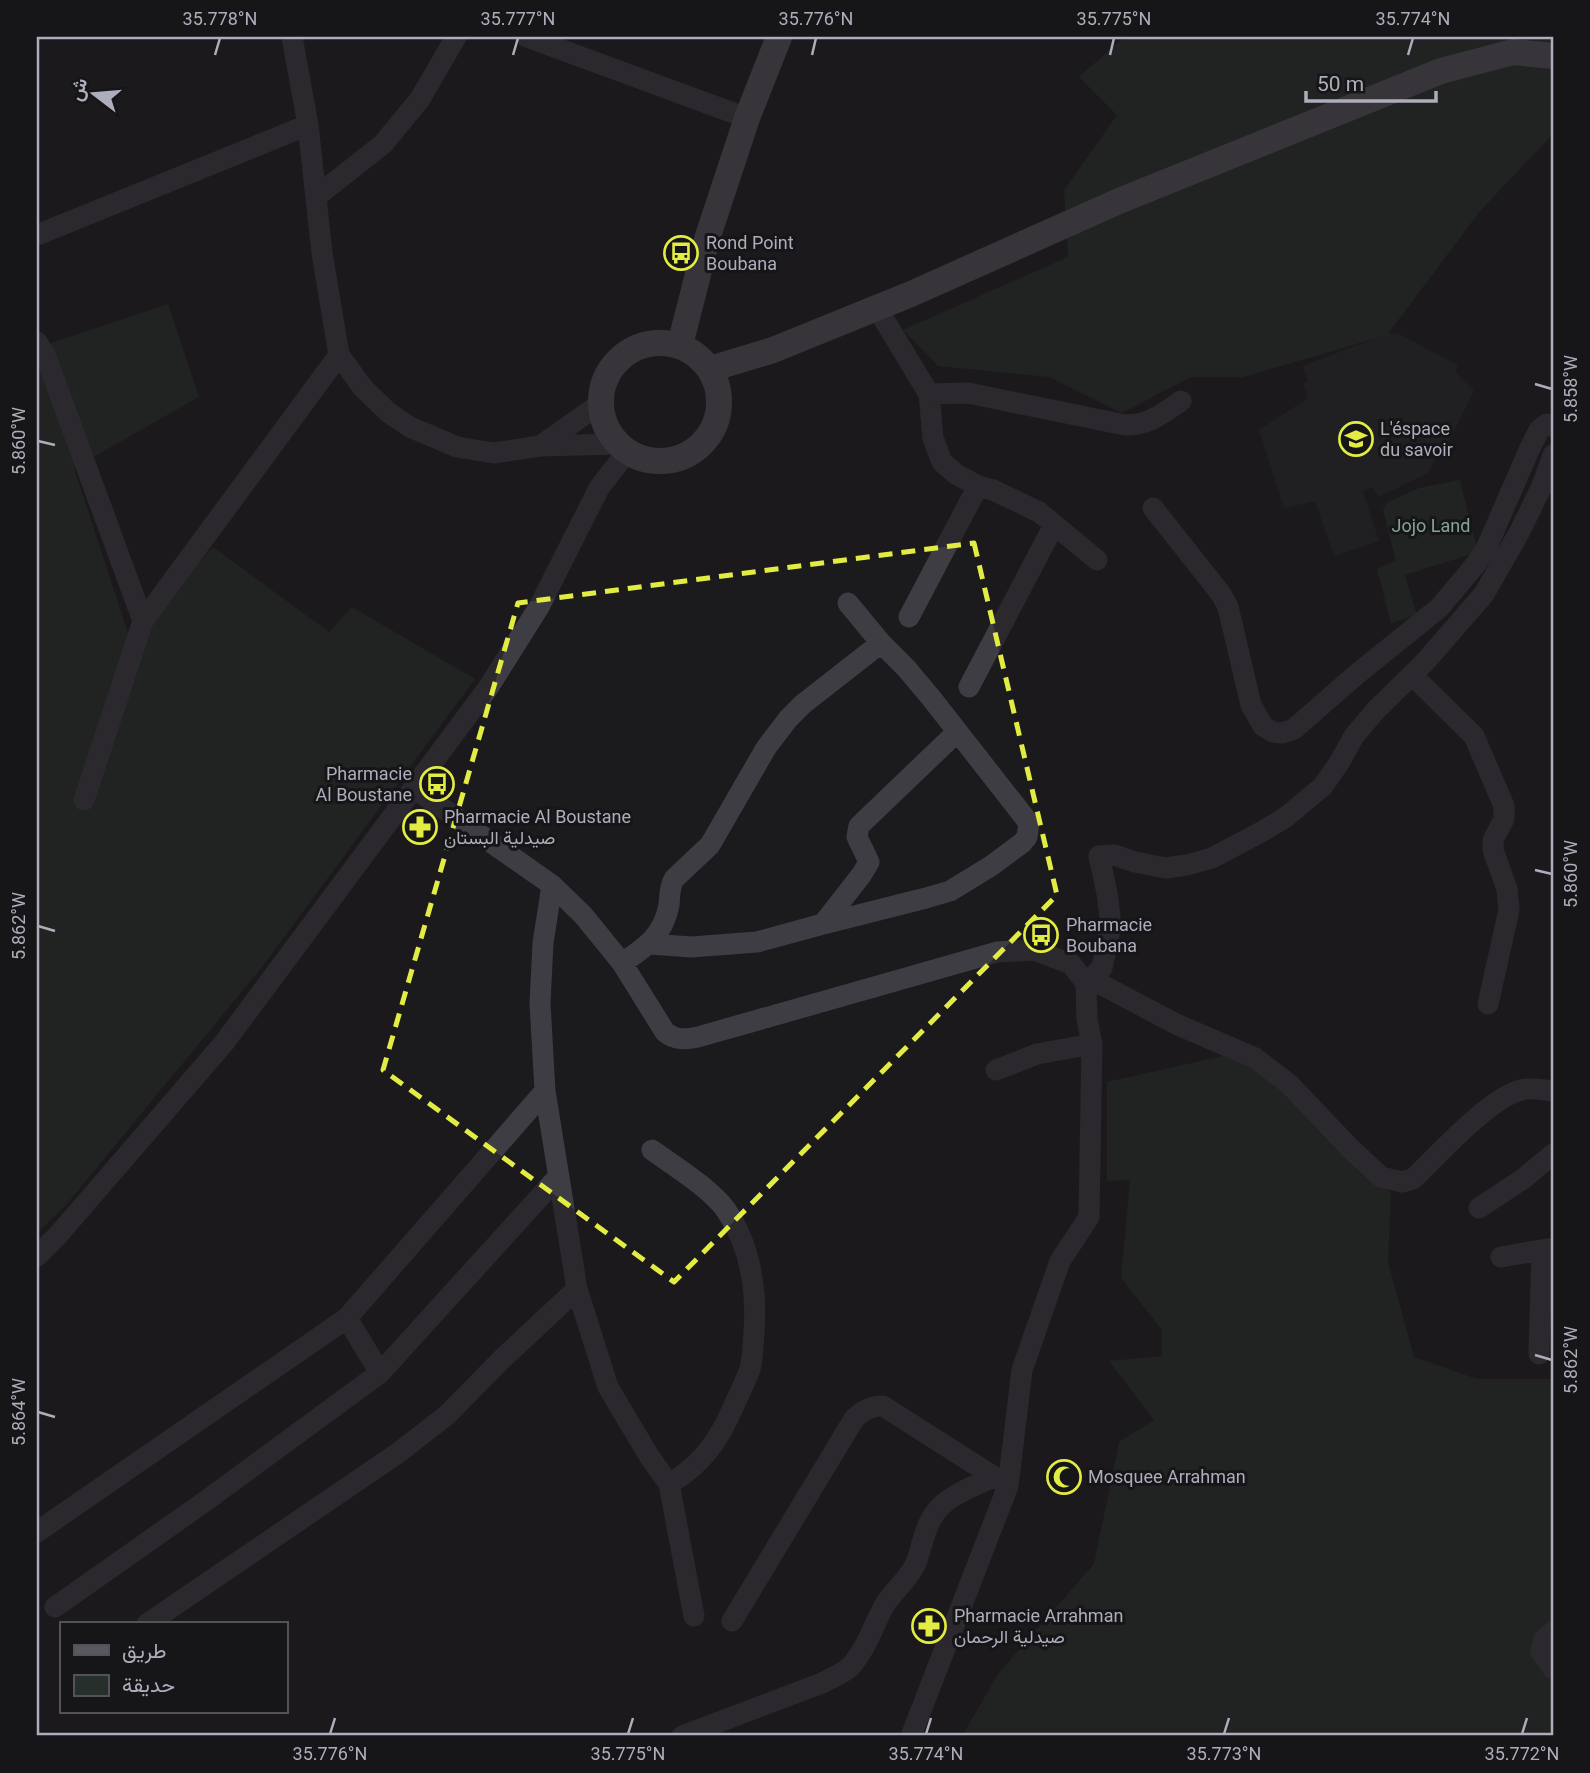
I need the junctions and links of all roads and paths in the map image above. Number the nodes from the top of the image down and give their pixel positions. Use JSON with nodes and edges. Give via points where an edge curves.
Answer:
{"nodes":[{"id":1,"x":292,"y":37,"type":"edge"},
{"id":2,"x":456,"y":37,"type":"edge"},
{"id":3,"x":527,"y":37,"type":"edge"},
{"id":4,"x":779,"y":37,"type":"edge"},
{"id":5,"x":1553,"y":56,"type":"edge"},
{"id":6,"x":747,"y":118,"type":"junction"},
{"id":7,"x":308,"y":125,"type":"junction"},
{"id":8,"x":317,"y":196,"type":"junction"},
{"id":9,"x":37,"y":235,"type":"edge"},
{"id":10,"x":877,"y":308,"type":"junction"},
{"id":11,"x":37,"y":342,"type":"edge"},
{"id":12,"x":670,"y":344,"type":"junction"},
{"id":13,"x":773,"y":350,"type":"junction"},
{"id":14,"x":340,"y":355,"type":"junction"},
{"id":15,"x":710,"y":369,"type":"junction"},
{"id":16,"x":929,"y":394,"type":"junction"},
{"id":17,"x":720,"y":395,"type":"junction"},
{"id":18,"x":1181,"y":401,"type":"dead end"},
{"id":19,"x":601,"y":403,"type":"junction"},
{"id":20,"x":1553,"y":426,"type":"edge"},
{"id":21,"x":540,"y":446,"type":"junction"},
{"id":22,"x":622,"y":448,"type":"junction"},
{"id":23,"x":1553,"y":455,"type":"edge"},
{"id":24,"x":978,"y":486,"type":"junction"},
{"id":25,"x":1153,"y":508,"type":"dead end"},
{"id":26,"x":1054,"y":524,"type":"junction"},
{"id":27,"x":1097,"y":560,"type":"dead end"},
{"id":28,"x":848,"y":603,"type":"dead end"},
{"id":29,"x":909,"y":617,"type":"dead end"},
{"id":30,"x":143,"y":621,"type":"junction"},
{"id":31,"x":881,"y":643,"type":"junction"},
{"id":32,"x":1412,"y":675,"type":"junction"},
{"id":33,"x":969,"y":687,"type":"dead end"},
{"id":34,"x":957,"y":732,"type":"junction"},
{"id":35,"x":415,"y":789,"type":"junction"},
{"id":36,"x":84,"y":800,"type":"dead end"},
{"id":37,"x":552,"y":885,"type":"junction"},
{"id":38,"x":822,"y":924,"type":"junction"},
{"id":39,"x":650,"y":943,"type":"junction"},
{"id":40,"x":622,"y":963,"type":"junction"},
{"id":41,"x":1088,"y":981,"type":"junction"},
{"id":42,"x":1488,"y":1004,"type":"dead end"},
{"id":43,"x":1092,"y":1044,"type":"junction"},
{"id":44,"x":996,"y":1070,"type":"dead end"},
{"id":45,"x":545,"y":1091,"type":"junction"},
{"id":46,"x":1553,"y":1091,"type":"edge"},
{"id":47,"x":652,"y":1150,"type":"dead end"},
{"id":48,"x":1553,"y":1154,"type":"edge"},
{"id":49,"x":558,"y":1177,"type":"junction"},
{"id":50,"x":1479,"y":1208,"type":"dead end"},
{"id":51,"x":41,"y":1249,"type":"edge"},
{"id":52,"x":1547,"y":1249,"type":"edge"},
{"id":53,"x":1502,"y":1257,"type":"dead end"},
{"id":54,"x":577,"y":1289,"type":"junction"},
{"id":55,"x":347,"y":1318,"type":"junction"},
{"id":56,"x":1539,"y":1354,"type":"dead end"},
{"id":57,"x":380,"y":1373,"type":"junction"},
{"id":58,"x":1001,"y":1482,"type":"junction"},
{"id":59,"x":668,"y":1484,"type":"junction"},
{"id":60,"x":37,"y":1532,"type":"edge"},
{"id":61,"x":55,"y":1607,"type":"dead end"},
{"id":62,"x":694,"y":1616,"type":"dead end"},
{"id":63,"x":732,"y":1621,"type":"dead end"},
{"id":64,"x":150,"y":1622,"type":"edge"},
{"id":65,"x":1553,"y":1632,"type":"edge"},
{"id":66,"x":1553,"y":1669,"type":"edge"},
{"id":67,"x":682,"y":1736,"type":"edge"},
{"id":68,"x":911,"y":1736,"type":"edge"}],
"edges":[{"from":1,"to":7,"type":"street"},
{"from":2,"to":8,"type":"street","via":[[420,99],[383,144]]},
{"from":3,"to":6,"type":"street"},
{"from":4,"to":6,"type":"main road"},
{"from":5,"to":10,"type":"main road","via":[[1513,52],[1441,71],[1119,201]]},
{"from":6,"to":12,"type":"main road"},
{"from":7,"to":8,"type":"street"},
{"from":7,"to":9,"type":"street"},
{"from":8,"to":14,"type":"street"},
{"from":10,"to":13,"type":"main road"},
{"from":10,"to":16,"type":"street"},
{"from":11,"to":30,"type":"street"},
{"from":12,"to":15,"type":"main road","via":[[699,356]]},
{"from":12,"to":19,"type":"main road","via":[[641,345],[625,354],[603,384]]},
{"from":13,"to":15,"type":"main road"},
{"from":13,"to":17,"type":"main road"},
{"from":14,"to":21,"type":"street","via":[[372,397],[419,431],[457,447],[494,453]]},
{"from":14,"to":30,"type":"street"},
{"from":15,"to":17,"type":"main road"},
{"from":16,"to":18,"type":"street","via":[[968,393],[1125,425],[1140,425]]},
{"from":16,"to":24,"type":"street","via":[[933,438],[942,462]]},
{"from":17,"to":22,"type":"main road","via":[[714,429],[702,445],[685,456],[666,462],[645,460]]},
{"from":19,"to":21,"type":"street"},
{"from":19,"to":22,"type":"main road","via":[[605,425]]},
{"from":20,"to":25,"type":"street","via":[[1547,424],[1539,430],[1486,549],[1438,608],[1294,729],[1282,733],[1263,726],[1251,705],[1224,600]]},
{"from":21,"to":22,"type":"street"},
{"from":22,"to":35,"type":"street","via":[[539,607]]},
{"from":23,"to":32,"type":"street","via":[[1520,531],[1484,594]]},
{"from":24,"to":26,"type":"street","via":[[1039,512]]},
{"from":24,"to":29,"type":"street"},
{"from":26,"to":27,"type":"street"},
{"from":26,"to":33,"type":"street"},
{"from":28,"to":31,"type":"street"},
{"from":30,"to":36,"type":"street"},
{"from":31,"to":34,"type":"street"},
{"from":31,"to":39,"type":"street","via":[[803,704],[775,735],[710,845],[674,879],[660,932]]},
{"from":32,"to":41,"type":"street","via":[[1354,736],[1323,786],[1263,831],[1212,858],[1187,865],[1165,868],[1114,855],[1099,856],[1111,925],[1102,968]]},
{"from":32,"to":42,"type":"street","via":[[1474,736],[1504,806],[1493,850],[1509,910]]},
{"from":34,"to":38,"type":"street","via":[[859,826],[858,837],[869,862]]},
{"from":34,"to":38,"type":"street","via":[[1029,823],[1027,837],[950,891]]},
{"from":35,"to":37,"type":"street"},
{"from":35,"to":51,"type":"street","via":[[224,1043]]},
{"from":37,"to":40,"type":"street"},
{"from":37,"to":45,"type":"street","via":[[540,1003]]},
{"from":38,"to":39,"type":"street","via":[[757,942],[691,947]]},
{"from":39,"to":40,"type":"street"},
{"from":40,"to":41,"type":"street","via":[[665,1031],[672,1038],[685,1040],[997,952],[1034,950],[1071,964]]},
{"from":41,"to":43,"type":"street"},
{"from":41,"to":46,"type":"street","via":[[1255,1058],[1289,1084],[1381,1177],[1391,1180],[1413,1179],[1503,1098],[1519,1090]]},
{"from":43,"to":44,"type":"street","via":[[1037,1054]]},
{"from":43,"to":58,"type":"street","via":[[1089,1217],[1060,1261],[1022,1370]]},
{"from":45,"to":49,"type":"street"},
{"from":45,"to":55,"type":"street"},
{"from":47,"to":59,"type":"street","via":[[725,1209],[744,1243],[756,1305],[750,1369],[720,1436],[702,1458]]},
{"from":48,"to":50,"type":"street"},
{"from":49,"to":54,"type":"street"},
{"from":49,"to":57,"type":"street"},
{"from":52,"to":53,"type":"street"},
{"from":52,"to":56,"type":"street"},
{"from":54,"to":59,"type":"street","via":[[608,1387]]},
{"from":54,"to":64,"type":"street","via":[[437,1423]]},
{"from":55,"to":57,"type":"street"},
{"from":55,"to":60,"type":"street"},
{"from":57,"to":61,"type":"street"},
{"from":58,"to":63,"type":"street","via":[[883,1406],[861,1412]]},
{"from":58,"to":67,"type":"street","via":[[965,1490],[935,1513],[915,1565],[885,1605],[849,1668],[822,1683]]},
{"from":58,"to":68,"type":"street"},
{"from":59,"to":62,"type":"street"},
{"from":65,"to":66,"type":"street","via":[[1544,1639],[1541,1652]]}]}
